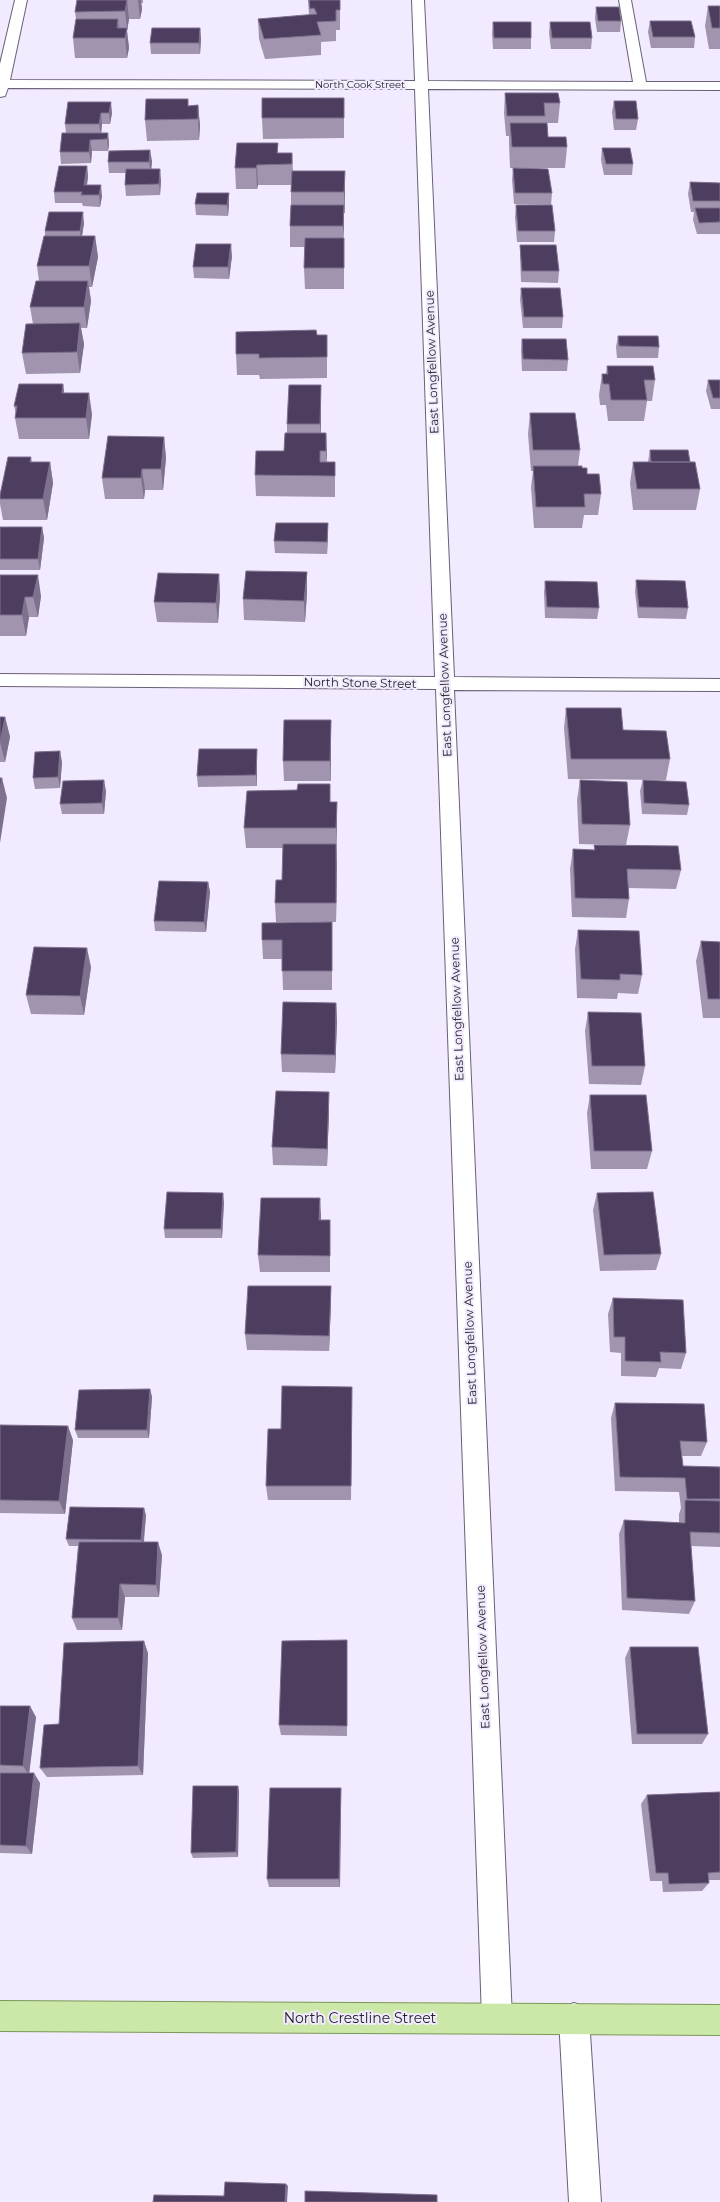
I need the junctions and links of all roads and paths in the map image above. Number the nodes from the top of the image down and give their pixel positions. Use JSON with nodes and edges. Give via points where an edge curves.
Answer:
{"nodes":[{"id":1,"x":21,"y":0,"type":"edge"},
{"id":2,"x":418,"y":0,"type":"edge"},
{"id":3,"x":625,"y":0,"type":"edge"},
{"id":4,"x":421,"y":84,"type":"junction"},
{"id":5,"x":640,"y":86,"type":"junction"},
{"id":6,"x":720,"y":86,"type":"edge"},
{"id":7,"x":1,"y":87,"type":"edge"},
{"id":8,"x":0,"y":680,"type":"edge"},
{"id":9,"x":445,"y":684,"type":"junction"},
{"id":10,"x":720,"y":685,"type":"edge"},
{"id":11,"x":0,"y":2016,"type":"edge"},
{"id":12,"x":497,"y":2018,"type":"junction"},
{"id":13,"x":574,"y":2018,"type":"junction"},
{"id":14,"x":720,"y":2020,"type":"edge"},
{"id":15,"x":585,"y":2202,"type":"edge"}],
"edges":[{"from":1,"to":7,"type":"street"},
{"from":2,"to":4,"type":"street","name":"East Longfellow Avenue"},
{"from":3,"to":5,"type":"street"},
{"from":4,"to":5,"type":"street","name":"North Cook Street"},
{"from":4,"to":7,"type":"street","name":"North Cook Street"},
{"from":4,"to":9,"type":"street","name":"East Longfellow Avenue"},
{"from":5,"to":6,"type":"street","name":"North Cook Street"},
{"from":8,"to":9,"type":"street","name":"North Stone Street"},
{"from":9,"to":10,"type":"street","name":"North Stone Street"},
{"from":9,"to":12,"type":"street","name":"East Longfellow Avenue"},
{"from":11,"to":12,"type":"main road","name":"North Crestline Street"},
{"from":12,"to":13,"type":"main road","name":"North Crestline Street"},
{"from":13,"to":14,"type":"main road","name":"North Crestline Street"},
{"from":13,"to":15,"type":"street"}]}
